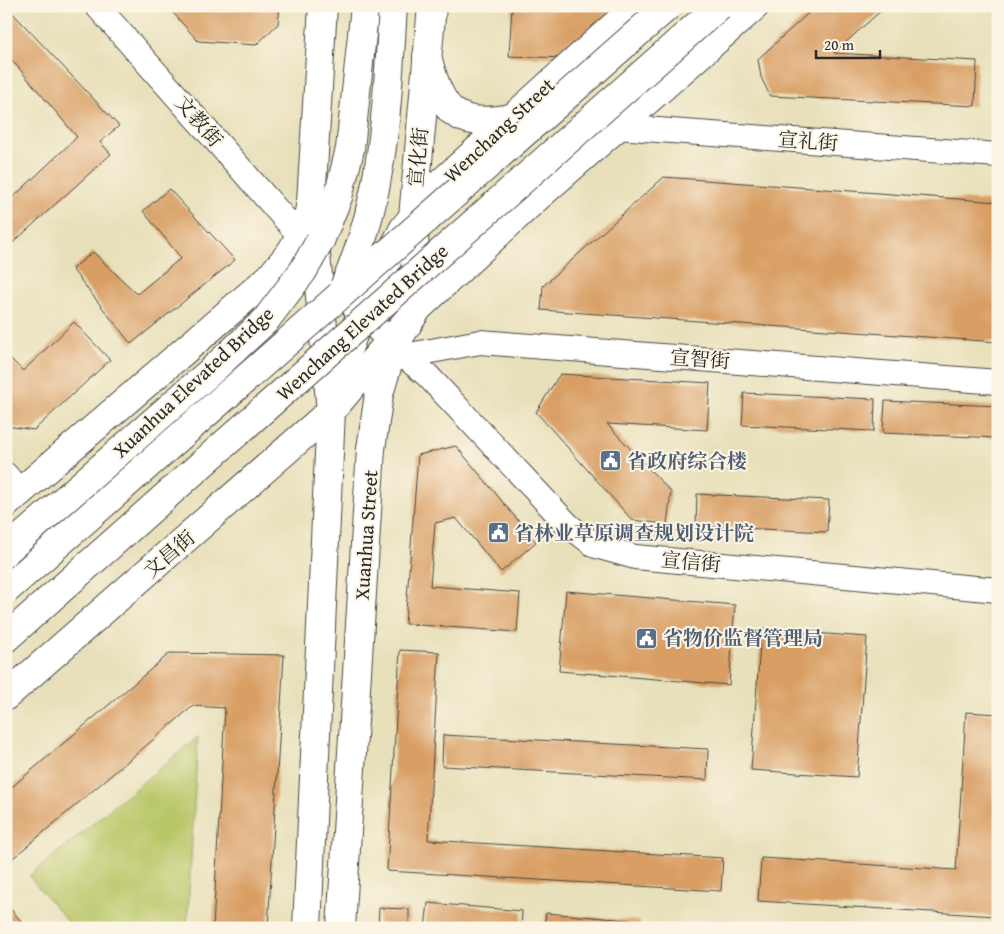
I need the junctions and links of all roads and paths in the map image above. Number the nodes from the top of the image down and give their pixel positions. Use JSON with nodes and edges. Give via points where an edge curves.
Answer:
{"nodes":[{"id":1,"x":97,"y":6,"type":"edge"},
{"id":2,"x":323,"y":6,"type":"edge"},
{"id":3,"x":366,"y":6,"type":"edge"},
{"id":4,"x":392,"y":6,"type":"edge"},
{"id":5,"x":432,"y":6,"type":"edge"},
{"id":6,"x":636,"y":6,"type":"edge"},
{"id":7,"x":668,"y":6,"type":"edge"},
{"id":8,"x":718,"y":6,"type":"edge"},
{"id":9,"x":755,"y":6,"type":"edge"},
{"id":10,"x":427,"y":56,"type":"junction"},
{"id":11,"x":511,"y":118,"type":"junction"},
{"id":12,"x":617,"y":127,"type":"junction"},
{"id":13,"x":998,"y":155,"type":"edge"},
{"id":14,"x":311,"y":202,"type":"junction"},
{"id":15,"x":412,"y":218,"type":"junction"},
{"id":16,"x":300,"y":236,"type":"junction"},
{"id":17,"x":318,"y":272,"type":"junction"},
{"id":18,"x":418,"y":308,"type":"junction"},
{"id":19,"x":361,"y":313,"type":"junction"},
{"id":20,"x":396,"y":348,"type":"junction"},
{"id":21,"x":998,"y":382,"type":"edge"},
{"id":22,"x":331,"y":411,"type":"junction"},
{"id":23,"x":238,"y":432,"type":"junction"},
{"id":24,"x":11,"y":490,"type":"edge"},
{"id":25,"x":6,"y":551,"type":"edge"},
{"id":26,"x":6,"y":590,"type":"edge"},
{"id":27,"x":998,"y":590,"type":"edge"},
{"id":28,"x":6,"y":638,"type":"edge"},
{"id":29,"x":6,"y":696,"type":"edge"},
{"id":30,"x":307,"y":928,"type":"edge"},
{"id":31,"x":341,"y":928,"type":"edge"}],
"edges":[{"from":1,"to":16,"type":"street","name":"文教街"},
{"from":2,"to":14,"type":"main road"},
{"from":3,"to":25,"type":"main road","name":"Xuanhua Elevated Bridge","bridge":true,"via":[[350,149],[338,197],[320,241],[303,271],[265,321]]},
{"from":4,"to":23,"type":"main road","bridge":true,"via":[[386,124],[375,197],[360,253],[334,308],[306,351]]},
{"from":5,"to":10,"type":"main road","name":"宣化街"},
{"from":6,"to":11,"type":"main road","name":"Wenchang Street"},
{"from":7,"to":26,"type":"main road","name":"Wenchang Elevated Bridge","bridge":true},
{"from":8,"to":23,"type":"main road","name":"Wenchang Elevated Bridge","bridge":true},
{"from":9,"to":12,"type":"main road"},
{"from":10,"to":11,"type":"main road","via":[[436,88],[443,102],[455,114],[486,123]]},
{"from":10,"to":15,"type":"main road","name":"宣化街"},
{"from":11,"to":15,"type":"main road","name":"Wenchang Street","via":[[442,181]]},
{"from":12,"to":13,"type":"street","name":"宣礼街"},
{"from":12,"to":18,"type":"main road"},
{"from":14,"to":16,"type":"main road","via":[[306,227]]},
{"from":14,"to":17,"type":"main road"},
{"from":15,"to":18,"type":"main road","name":"宣化街"},
{"from":15,"to":19,"type":"main road","name":"Wenchang Street"},
{"from":16,"to":24,"type":"main road","via":[[270,276]]},
{"from":17,"to":19,"type":"street","name":"宣信街"},
{"from":17,"to":22,"type":"main road"},
{"from":18,"to":20,"type":"main road","name":"文昌街"},
{"from":19,"to":20,"type":"street","name":"宣信街"},
{"from":19,"to":22,"type":"main road","name":"Wenchang Street","via":[[339,373]]},
{"from":20,"to":21,"type":"street","name":"宣智街","via":[[480,342]]},
{"from":20,"to":22,"type":"main road","name":"文昌街"},
{"from":20,"to":27,"type":"street","name":"宣信街","via":[[427,374],[569,526],[596,546],[635,557]]},
{"from":20,"to":31,"type":"main road","name":"Xuanhua Street","via":[[379,394],[371,449]]},
{"from":22,"to":29,"type":"main road","name":"文昌街"},
{"from":22,"to":30,"type":"main road","name":"Xuanhua Street"},
{"from":23,"to":28,"type":"main road","name":"Wenchang Elevated Bridge"}]}
